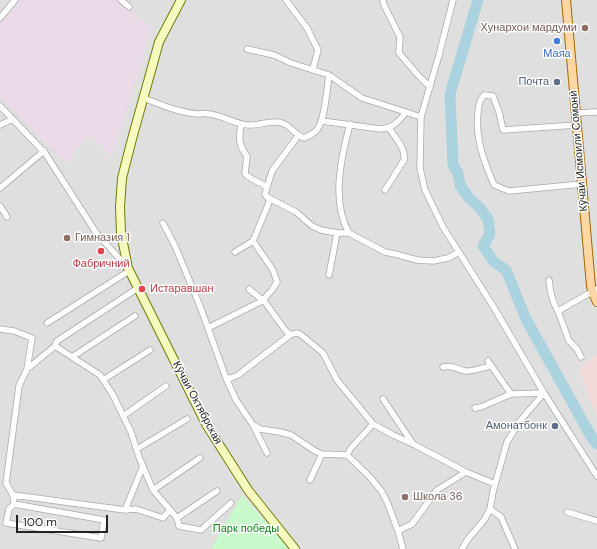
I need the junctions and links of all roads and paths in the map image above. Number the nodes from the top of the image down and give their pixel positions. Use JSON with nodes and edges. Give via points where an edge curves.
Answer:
{"nodes":[{"id":1,"x":15,"y":0,"type":"edge"},
{"id":2,"x":121,"y":0,"type":"edge"},
{"id":3,"x":181,"y":0,"type":"edge"},
{"id":4,"x":286,"y":0,"type":"edge"},
{"id":5,"x":383,"y":0,"type":"edge"},
{"id":6,"x":453,"y":0,"type":"edge"},
{"id":7,"x":566,"y":0,"type":"edge"},
{"id":8,"x":129,"y":7,"type":"dead end"},
{"id":9,"x":0,"y":18,"type":"edge"},
{"id":10,"x":247,"y":49,"type":"dead end"},
{"id":11,"x":313,"y":69,"type":"junction"},
{"id":12,"x":329,"y":75,"type":"junction"},
{"id":13,"x":430,"y":87,"type":"junction"},
{"id":14,"x":144,"y":98,"type":"junction"},
{"id":15,"x":0,"y":106,"type":"edge"},
{"id":16,"x":405,"y":112,"type":"junction"},
{"id":17,"x":597,"y":112,"type":"edge"},
{"id":18,"x":576,"y":113,"type":"junction"},
{"id":19,"x":421,"y":117,"type":"junction"},
{"id":20,"x":13,"y":119,"type":"junction"},
{"id":21,"x":322,"y":121,"type":"junction"},
{"id":22,"x":241,"y":124,"type":"junction"},
{"id":23,"x":350,"y":124,"type":"junction"},
{"id":24,"x":0,"y":125,"type":"edge"},
{"id":25,"x":577,"y":125,"type":"junction"},
{"id":26,"x":389,"y":128,"type":"junction"},
{"id":27,"x":298,"y":136,"type":"junction"},
{"id":28,"x":44,"y":151,"type":"junction"},
{"id":29,"x":582,"y":184,"type":"junction"},
{"id":30,"x":267,"y":187,"type":"junction"},
{"id":31,"x":0,"y":188,"type":"edge"},
{"id":32,"x":385,"y":190,"type":"dead end"},
{"id":33,"x":266,"y":197,"type":"junction"},
{"id":34,"x":0,"y":206,"type":"edge"},
{"id":35,"x":7,"y":217,"type":"dead end"},
{"id":36,"x":163,"y":223,"type":"dead end"},
{"id":37,"x":349,"y":232,"type":"junction"},
{"id":38,"x":337,"y":233,"type":"junction"},
{"id":39,"x":253,"y":241,"type":"junction"},
{"id":40,"x":235,"y":252,"type":"dead end"},
{"id":41,"x":459,"y":252,"type":"junction"},
{"id":42,"x":129,"y":270,"type":"junction"},
{"id":43,"x":329,"y":275,"type":"dead end"},
{"id":44,"x":549,"y":280,"type":"dead end"},
{"id":45,"x":138,"y":288,"type":"junction"},
{"id":46,"x":249,"y":289,"type":"dead end"},
{"id":47,"x":595,"y":290,"type":"edge"},
{"id":48,"x":262,"y":300,"type":"junction"},
{"id":49,"x":597,"y":302,"type":"edge"},
{"id":50,"x":558,"y":311,"type":"junction"},
{"id":51,"x":135,"y":316,"type":"dead end"},
{"id":52,"x":47,"y":323,"type":"dead end"},
{"id":53,"x":208,"y":328,"type":"junction"},
{"id":54,"x":0,"y":329,"type":"edge"},
{"id":55,"x":290,"y":335,"type":"junction"},
{"id":56,"x":55,"y":346,"type":"junction"},
{"id":57,"x":150,"y":350,"type":"dead end"},
{"id":58,"x":72,"y":357,"type":"junction"},
{"id":59,"x":581,"y":357,"type":"dead end"},
{"id":60,"x":443,"y":367,"type":"dead end"},
{"id":61,"x":26,"y":369,"type":"junction"},
{"id":62,"x":226,"y":378,"type":"junction"},
{"id":63,"x":103,"y":380,"type":"junction"},
{"id":64,"x":166,"y":386,"type":"dead end"},
{"id":65,"x":544,"y":393,"type":"junction"},
{"id":66,"x":511,"y":394,"type":"junction"},
{"id":67,"x":383,"y":399,"type":"dead end"},
{"id":68,"x":475,"y":408,"type":"dead end"},
{"id":69,"x":123,"y":416,"type":"junction"},
{"id":70,"x":187,"y":419,"type":"dead end"},
{"id":71,"x":253,"y":424,"type":"junction"},
{"id":72,"x":373,"y":424,"type":"junction"},
{"id":73,"x":413,"y":444,"type":"junction"},
{"id":74,"x":137,"y":449,"type":"junction"},
{"id":75,"x":267,"y":453,"type":"dead end"},
{"id":76,"x":322,"y":454,"type":"junction"},
{"id":77,"x":348,"y":456,"type":"junction"},
{"id":78,"x":200,"y":458,"type":"dead end"},
{"id":79,"x":143,"y":466,"type":"junction"},
{"id":80,"x":466,"y":472,"type":"junction"},
{"id":81,"x":597,"y":476,"type":"edge"},
{"id":82,"x":310,"y":480,"type":"dead end"},
{"id":83,"x":495,"y":484,"type":"junction"},
{"id":84,"x":153,"y":490,"type":"junction"},
{"id":85,"x":217,"y":491,"type":"dead end"},
{"id":86,"x":13,"y":495,"type":"junction"},
{"id":87,"x":14,"y":504,"type":"junction"},
{"id":88,"x":231,"y":504,"type":"dead end"},
{"id":89,"x":490,"y":509,"type":"junction"},
{"id":90,"x":125,"y":510,"type":"junction"},
{"id":91,"x":169,"y":511,"type":"junction"},
{"id":92,"x":567,"y":512,"type":"dead end"},
{"id":93,"x":176,"y":518,"type":"junction"},
{"id":94,"x":597,"y":521,"type":"edge"},
{"id":95,"x":398,"y":531,"type":"junction"},
{"id":96,"x":295,"y":549,"type":"edge"},
{"id":97,"x":403,"y":549,"type":"edge"},
{"id":98,"x":462,"y":549,"type":"edge"},
{"id":99,"x":515,"y":549,"type":"edge"}],
"edges":[{"from":1,"to":9,"type":"street"},
{"from":2,"to":8,"type":"street"},
{"from":3,"to":14,"type":"main road","name":"Кӯчаи Октябрская","via":[[160,42]]},
{"from":4,"to":11,"type":"street","via":[[307,28],[318,50]]},
{"from":5,"to":13,"type":"street","via":[[400,37],[399,53]]},
{"from":6,"to":13,"type":"street"},
{"from":7,"to":18,"type":"main road","name":"Кӯчаи Исмоили Сомонӣ"},
{"from":10,"to":11,"type":"street","via":[[274,55]]},
{"from":11,"to":12,"type":"street"},
{"from":12,"to":16,"type":"street","via":[[362,98]]},
{"from":12,"to":21,"type":"street"},
{"from":13,"to":19,"type":"street"},
{"from":14,"to":22,"type":"street","via":[[164,107],[209,114]]},
{"from":14,"to":42,"type":"main road","name":"Кӯчаи Октябрская","via":[[122,178],[121,234]]},
{"from":15,"to":20,"type":"street"},
{"from":16,"to":19,"type":"street"},
{"from":16,"to":26,"type":"street"},
{"from":17,"to":18,"type":"street"},
{"from":18,"to":25,"type":"main road","name":"Кӯчаи Исмоили Сомонӣ"},
{"from":19,"to":41,"type":"street","via":[[420,168],[425,190],[443,227]]},
{"from":20,"to":24,"type":"street"},
{"from":20,"to":28,"type":"street"},
{"from":21,"to":23,"type":"street"},
{"from":21,"to":27,"type":"street","via":[[311,135],[304,138]]},
{"from":22,"to":27,"type":"street","via":[[249,126],[280,122],[290,127]]},
{"from":22,"to":30,"type":"street","via":[[240,146],[247,156],[245,173]]},
{"from":23,"to":26,"type":"street"},
{"from":23,"to":37,"type":"street","via":[[342,153],[340,192],[341,208]]},
{"from":25,"to":29,"type":"main road","name":"Кӯчаи Исмоили Сомонӣ"},
{"from":25,"to":29,"type":"street","via":[[503,130],[493,96],[484,95],[480,100],[476,127],[484,161],[494,185],[509,191]]},
{"from":26,"to":32,"type":"street","via":[[405,155]]},
{"from":27,"to":30,"type":"street","via":[[272,171]]},
{"from":28,"to":31,"type":"street"},
{"from":28,"to":42,"type":"street","via":[[97,234]]},
{"from":29,"to":47,"type":"main road","name":"Кӯчаи Исмоили Сомонӣ"},
{"from":30,"to":33,"type":"street"},
{"from":33,"to":38,"type":"street","via":[[296,212],[312,226]]},
{"from":33,"to":39,"type":"street","via":[[269,200],[268,205]]},
{"from":34,"to":35,"type":"street"},
{"from":36,"to":53,"type":"street"},
{"from":37,"to":38,"type":"street"},
{"from":37,"to":41,"type":"street","via":[[385,252],[417,260],[433,261],[448,258]]},
{"from":38,"to":43,"type":"street"},
{"from":39,"to":40,"type":"street"},
{"from":39,"to":48,"type":"street","via":[[273,270],[277,282]]},
{"from":41,"to":65,"type":"street","via":[[494,306]]},
{"from":42,"to":45,"type":"main road","name":"Кӯчаи Октябрская"},
{"from":42,"to":52,"type":"street"},
{"from":44,"to":50,"type":"street","via":[[550,291]]},
{"from":45,"to":56,"type":"street","via":[[57,341]]},
{"from":45,"to":96,"type":"main road","name":"Кӯчаи Октябрская","via":[[206,424],[248,490]]},
{"from":46,"to":48,"type":"street"},
{"from":47,"to":49,"type":"main road","name":"Кӯчаи Исмоили Сомонӣ"},
{"from":47,"to":50,"type":"street"},
{"from":48,"to":53,"type":"street"},
{"from":48,"to":55,"type":"street"},
{"from":50,"to":59,"type":"street","via":[[569,341]]},
{"from":51,"to":58,"type":"street"},
{"from":53,"to":62,"type":"street"},
{"from":54,"to":61,"type":"street","via":[[32,338]]},
{"from":55,"to":62,"type":"street","via":[[238,375]]},
{"from":55,"to":72,"type":"street","via":[[300,334],[323,353],[337,380]]},
{"from":56,"to":58,"type":"street"},
{"from":56,"to":61,"type":"street"},
{"from":57,"to":63,"type":"street"},
{"from":58,"to":63,"type":"street","via":[[100,375]]},
{"from":60,"to":66,"type":"street","via":[[456,367],[465,371],[490,363]]},
{"from":61,"to":86,"type":"street","via":[[19,386],[6,484]]},
{"from":62,"to":71,"type":"street","via":[[236,400]]},
{"from":63,"to":69,"type":"street"},
{"from":64,"to":69,"type":"street"},
{"from":65,"to":66,"type":"street"},
{"from":65,"to":81,"type":"street"},
{"from":65,"to":83,"type":"street","via":[[507,442]]},
{"from":66,"to":68,"type":"street"},
{"from":67,"to":73,"type":"street"},
{"from":69,"to":74,"type":"street"},
{"from":70,"to":74,"type":"street"},
{"from":71,"to":75,"type":"street"},
{"from":71,"to":76,"type":"street","via":[[260,429],[290,435]]},
{"from":72,"to":73,"type":"street"},
{"from":72,"to":77,"type":"street","via":[[351,448]]},
{"from":73,"to":80,"type":"street"},
{"from":74,"to":79,"type":"street"},
{"from":76,"to":77,"type":"street"},
{"from":76,"to":82,"type":"street"},
{"from":77,"to":95,"type":"street","via":[[382,492]]},
{"from":78,"to":84,"type":"street"},
{"from":79,"to":84,"type":"street"},
{"from":79,"to":90,"type":"street"},
{"from":80,"to":83,"type":"street"},
{"from":80,"to":95,"type":"street","via":[[437,490],[412,524]]},
{"from":83,"to":89,"type":"street"},
{"from":84,"to":91,"type":"street"},
{"from":85,"to":93,"type":"street"},
{"from":86,"to":87,"type":"street"},
{"from":86,"to":90,"type":"street"},
{"from":87,"to":87,"type":"street","via":[[9,509],[6,523],[101,538],[104,520]]},
{"from":88,"to":93,"type":"street","via":[[201,530],[179,526]]},
{"from":89,"to":98,"type":"street"},
{"from":89,"to":99,"type":"street","via":[[501,517]]},
{"from":90,"to":91,"type":"street","via":[[136,509],[163,518]]},
{"from":91,"to":93,"type":"street"},
{"from":92,"to":94,"type":"street"},
{"from":95,"to":97,"type":"street"}]}
